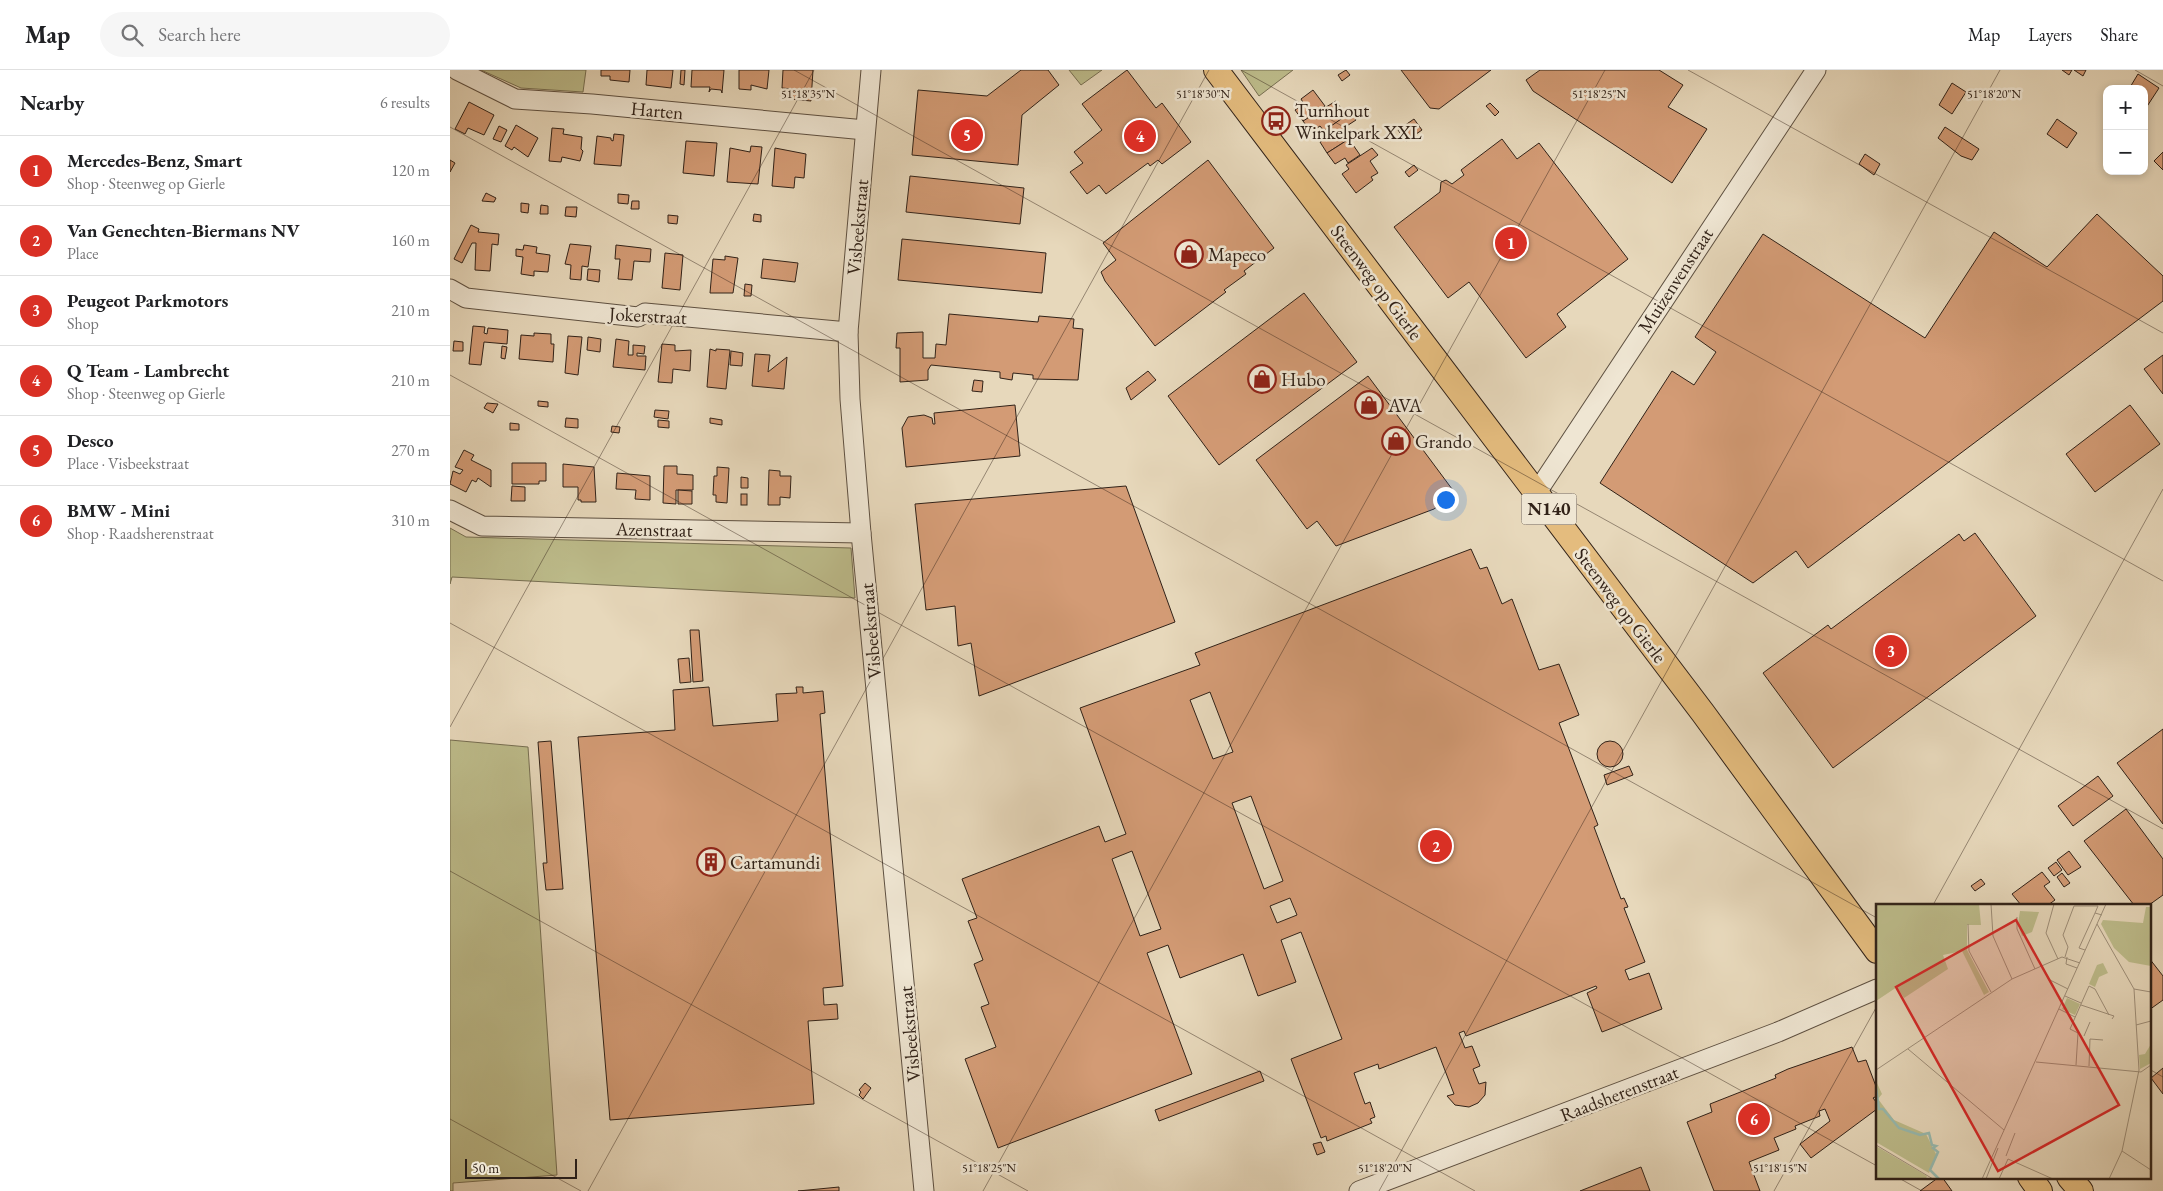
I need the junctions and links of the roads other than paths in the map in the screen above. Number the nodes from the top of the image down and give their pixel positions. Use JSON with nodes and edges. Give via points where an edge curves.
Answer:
{"nodes":[{"id":1,"x":457,"y":70,"type":"edge"},
{"id":2,"x":871,"y":70,"type":"edge"},
{"id":3,"x":1216,"y":70,"type":"edge"},
{"id":4,"x":1816,"y":70,"type":"edge"},
{"id":5,"x":865,"y":130,"type":"junction"},
{"id":6,"x":450,"y":289,"type":"edge"},
{"id":7,"x":848,"y":332,"type":"junction"},
{"id":8,"x":1537,"y":492,"type":"junction"},
{"id":9,"x":450,"y":510,"type":"edge"},
{"id":10,"x":861,"y":533,"type":"junction"},
{"id":11,"x":1876,"y":950,"type":"edge"},
{"id":12,"x":1876,"y":989,"type":"edge"},
{"id":13,"x":2031,"y":1178,"type":"edge"},
{"id":14,"x":2070,"y":1178,"type":"edge"},
{"id":15,"x":924,"y":1191,"type":"edge"},
{"id":16,"x":1359,"y":1191,"type":"edge"},
{"id":17,"x":2040,"y":1191,"type":"edge"},
{"id":18,"x":2081,"y":1191,"type":"edge"}],
"edges":[{"from":1,"to":5,"type":"street","name":"Harten","via":[[515,100],[592,104]]},
{"from":2,"to":5,"type":"street","name":"Visbeekstraat"},
{"from":3,"to":8,"type":"main road","name":"Steenweg op Gierle","number":"N140"},
{"from":4,"to":8,"type":"street","name":"Muizenvenstraat"},
{"from":5,"to":7,"type":"street","name":"Visbeekstraat"},
{"from":6,"to":7,"type":"street","name":"Jokerstraat","via":[[466,298],[638,317],[645,313]]},
{"from":7,"to":10,"type":"street","name":"Visbeekstraat"},
{"from":8,"to":11,"type":"main road","name":"Steenweg op Gierle","number":"N140"},
{"from":9,"to":10,"type":"street","name":"Azenstraat","via":[[482,526]]},
{"from":10,"to":15,"type":"street","name":"Visbeekstraat"},
{"from":12,"to":16,"type":"street","name":"Raadsherenstraat","via":[[1778,1032]]},
{"from":13,"to":17,"type":"main road"},
{"from":14,"to":18,"type":"main road"}]}
